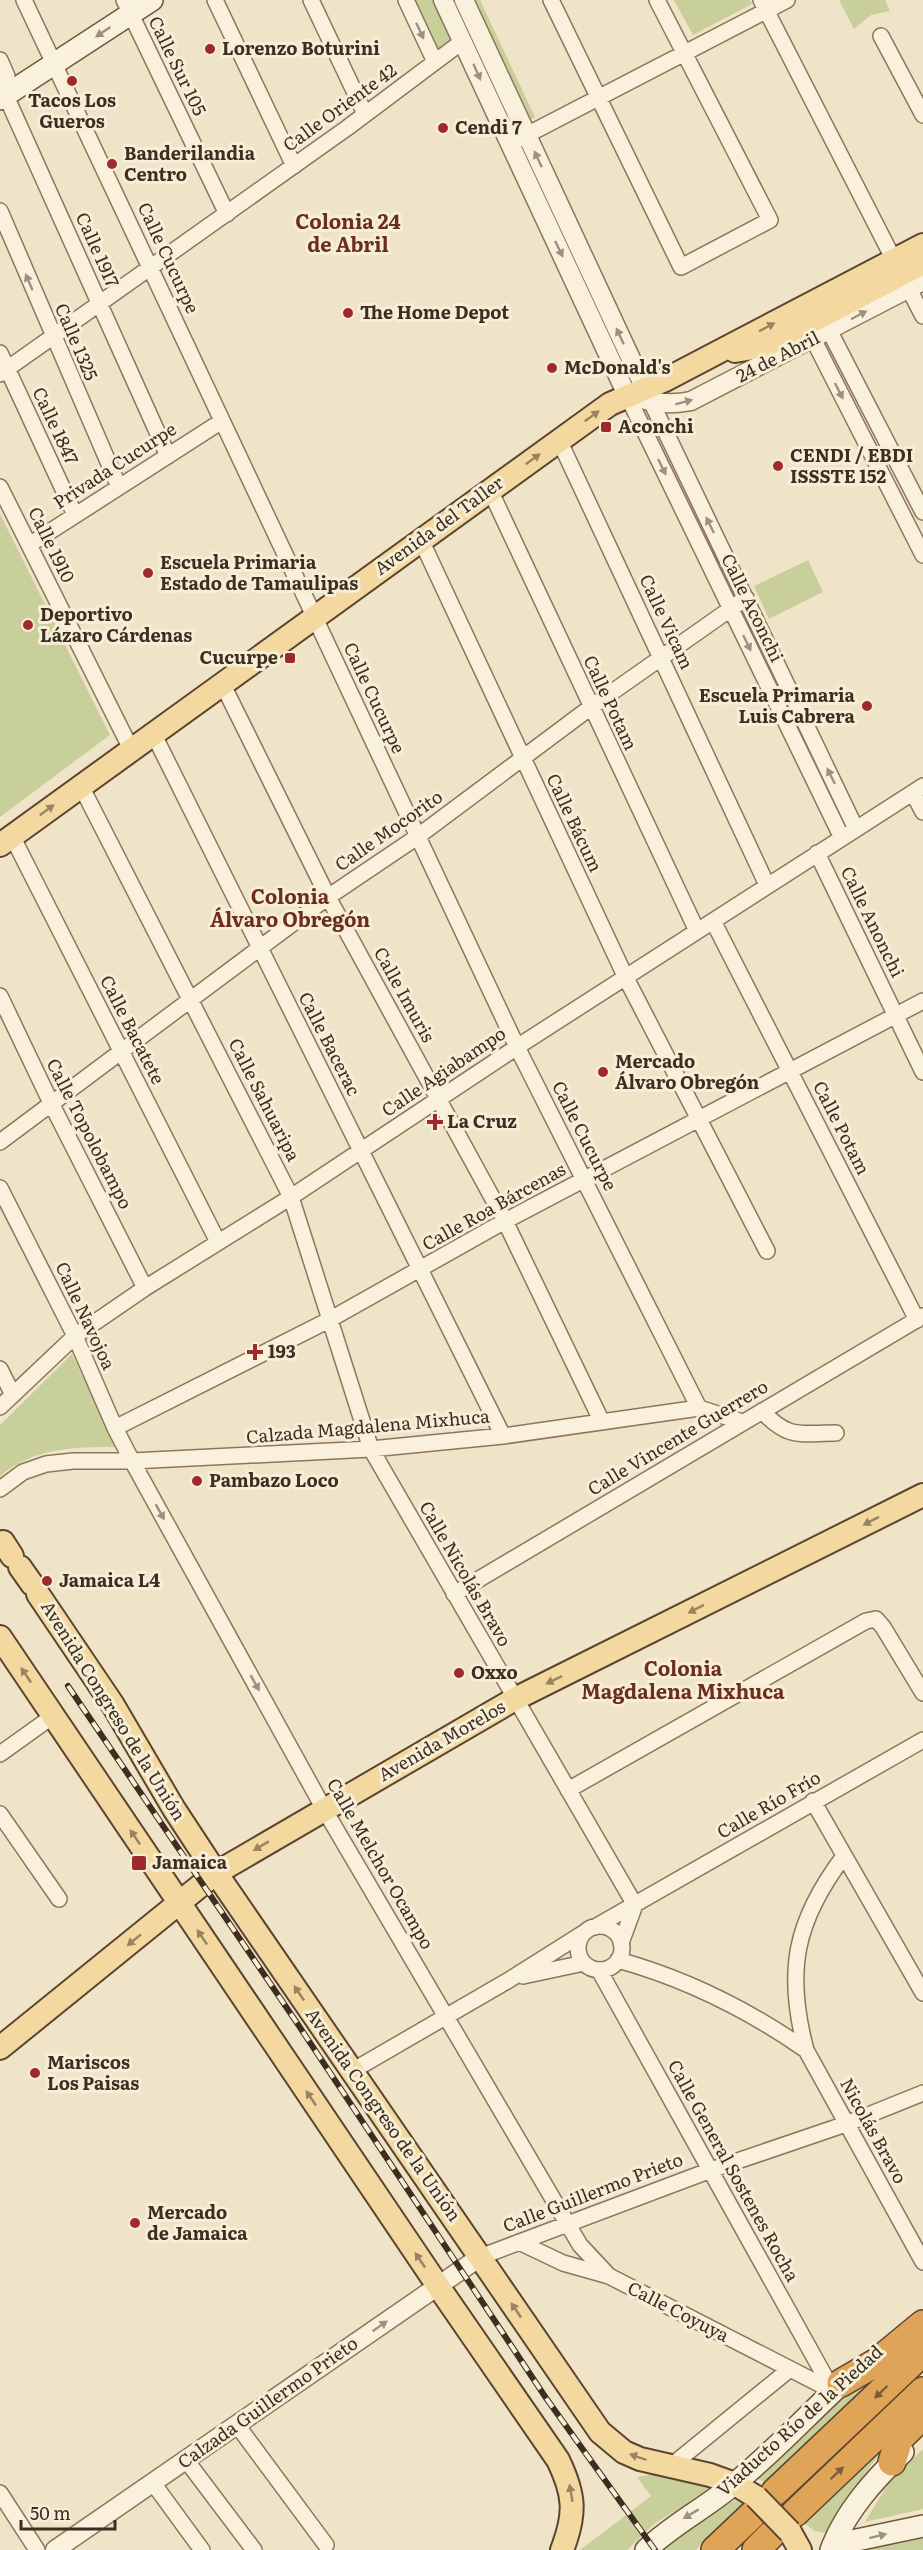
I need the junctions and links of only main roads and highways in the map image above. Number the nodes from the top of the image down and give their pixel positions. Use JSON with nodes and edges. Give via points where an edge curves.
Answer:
{"nodes":[{"id":1,"x":152,"y":0,"type":"edge"},
{"id":2,"x":127,"y":7,"type":"edge"},
{"id":3,"x":3,"y":98,"type":"edge"},
{"id":4,"x":923,"y":244,"type":"edge"},
{"id":5,"x":923,"y":264,"type":"edge"},
{"id":6,"x":715,"y":354,"type":"junction"},
{"id":7,"x":6,"y":840,"type":"edge"},
{"id":8,"x":923,"y":1495,"type":"edge"},
{"id":9,"x":21,"y":1568,"type":"dead end"},
{"id":10,"x":0,"y":1637,"type":"edge"},
{"id":11,"x":216,"y":1873,"type":"junction"},
{"id":12,"x":179,"y":1903,"type":"junction"},
{"id":13,"x":0,"y":2048,"type":"edge"},
{"id":14,"x":923,"y":2308,"type":"edge"},
{"id":15,"x":923,"y":2324,"type":"edge"},
{"id":16,"x":923,"y":2352,"type":"edge"},
{"id":17,"x":837,"y":2387,"type":"junction"},
{"id":18,"x":923,"y":2391,"type":"edge"},
{"id":19,"x":923,"y":2415,"type":"edge"},
{"id":20,"x":923,"y":2433,"type":"edge"},
{"id":21,"x":892,"y":2462,"type":"junction"},
{"id":22,"x":735,"y":2484,"type":"junction"},
{"id":23,"x":761,"y":2501,"type":"junction"},
{"id":24,"x":923,"y":2526,"type":"edge"},
{"id":25,"x":782,"y":2536,"type":"edge"},
{"id":26,"x":832,"y":2547,"type":"edge"},
{"id":27,"x":562,"y":2550,"type":"edge"},
{"id":28,"x":646,"y":2550,"type":"edge"},
{"id":29,"x":715,"y":2550,"type":"edge"}],
"edges":[{"from":1,"to":2,"type":"main road"},
{"from":2,"to":3,"type":"main road","one_way":true},
{"from":6,"to":4,"type":"main road","name":"Avenida del Taller","one_way":true},
{"from":5,"to":6,"type":"main road","name":"Avenida del Taller","via":[[765,346]]},
{"from":7,"to":6,"type":"main road","name":"Avenida del Taller","one_way":true,"via":[[610,404],[641,396]]},
{"from":8,"to":11,"type":"main road","name":"Avenida Morelos","one_way":true,"via":[[320,1801]]},
{"from":9,"to":11,"type":"main road","name":"Avenida Congreso de la Unión"},
{"from":12,"to":10,"type":"main road","one_way":true},
{"from":11,"to":12,"type":"main road","name":"Avenida Morelos"},
{"from":22,"to":11,"type":"main road","name":"Avenida Congreso de la Unión","one_way":true,"via":[[639,2459],[600,2432]]},
{"from":12,"to":13,"type":"main road","name":"Avenida Morelos","one_way":true},
{"from":27,"to":12,"type":"main road","one_way":true,"via":[[573,2501],[558,2460]]},
{"from":14,"to":17,"type":"main road","name":"Viaducto Río de la Piedad"},
{"from":15,"to":17,"type":"highway","via":[[877,2362]]},
{"from":16,"to":23,"type":"highway","name":"Viaducto Río de la Piedad","one_way":true},
{"from":17,"to":22,"type":"main road","name":"Viaducto Río de la Piedad"},
{"from":25,"to":18,"type":"highway","one_way":true},
{"from":19,"to":21,"type":"highway","via":[[899,2439]]},
{"from":20,"to":21,"type":"main road"},
{"from":21,"to":26,"type":"main road","via":[[851,2512]]},
{"from":22,"to":23,"type":"main road","name":"Avenida Congreso de la Unión"},
{"from":22,"to":28,"type":"main road","name":"Viaducto Río de la Piedad","one_way":true,"via":[[686,2516]]},
{"from":23,"to":25,"type":"main road","name":"Avenida Congreso de la Unión","bridge":true},
{"from":23,"to":29,"type":"highway","name":"Viaducto Río de la Piedad"},
{"from":26,"to":24,"type":"main road","one_way":true}]}
